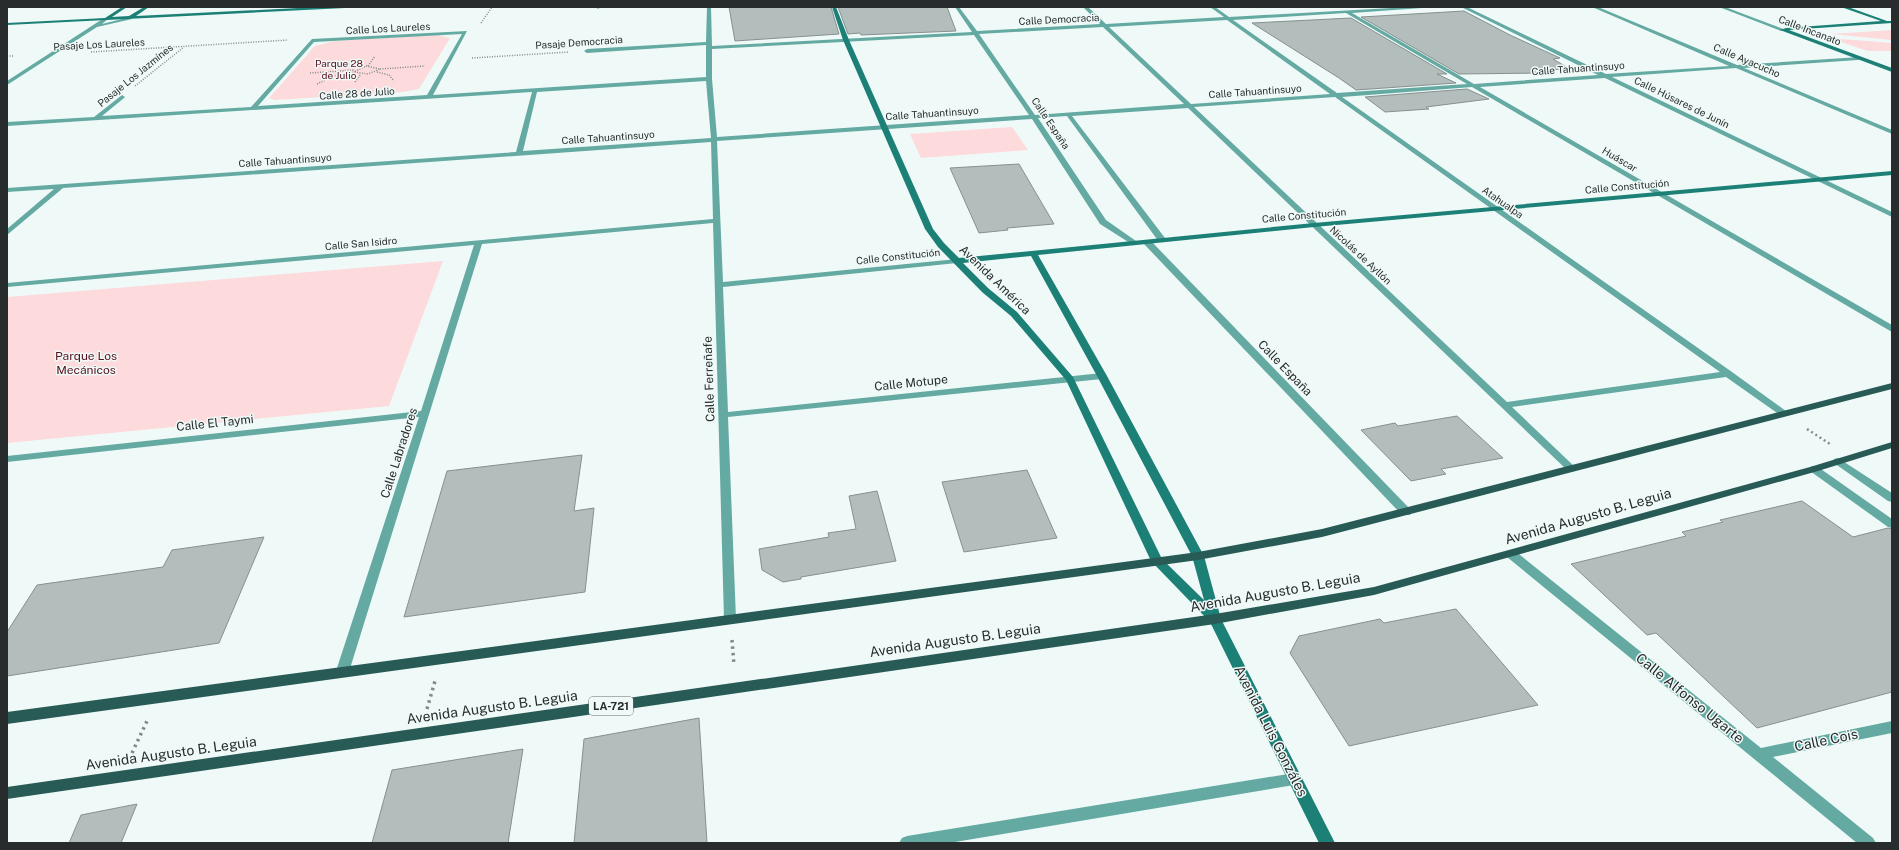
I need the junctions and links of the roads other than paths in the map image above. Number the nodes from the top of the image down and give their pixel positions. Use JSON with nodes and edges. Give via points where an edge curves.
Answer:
{"nodes":[{"id":1,"x":125,"y":7,"type":"edge"},
{"id":2,"x":147,"y":7,"type":"edge"},
{"id":3,"x":229,"y":7,"type":"edge"},
{"id":4,"x":345,"y":7,"type":"edge"},
{"id":5,"x":709,"y":7,"type":"edge"},
{"id":6,"x":834,"y":7,"type":"edge"},
{"id":7,"x":958,"y":7,"type":"edge"},
{"id":8,"x":1085,"y":7,"type":"edge"},
{"id":9,"x":1212,"y":7,"type":"edge"},
{"id":10,"x":1339,"y":7,"type":"edge"},
{"id":11,"x":1434,"y":7,"type":"edge"},
{"id":12,"x":1463,"y":7,"type":"edge"},
{"id":13,"x":1594,"y":7,"type":"edge"},
{"id":14,"x":1721,"y":7,"type":"edge"},
{"id":15,"x":1843,"y":7,"type":"edge"},
{"id":16,"x":116,"y":12,"type":"junction"},
{"id":17,"x":140,"y":12,"type":"junction"},
{"id":18,"x":1348,"y":12,"type":"junction"},
{"id":19,"x":130,"y":18,"type":"junction"},
{"id":20,"x":106,"y":19,"type":"junction"},
{"id":21,"x":1228,"y":19,"type":"junction"},
{"id":22,"x":77,"y":21,"type":"junction"},
{"id":23,"x":1891,"y":22,"type":"edge"},
{"id":24,"x":7,"y":24,"type":"edge"},
{"id":25,"x":1104,"y":26,"type":"junction"},
{"id":26,"x":94,"y":27,"type":"junction"},
{"id":27,"x":1783,"y":30,"type":"junction"},
{"id":28,"x":975,"y":33,"type":"junction"},
{"id":29,"x":846,"y":40,"type":"junction"},
{"id":30,"x":709,"y":46,"type":"junction"},
{"id":31,"x":587,"y":51,"type":"road end"},
{"id":32,"x":1858,"y":58,"type":"junction"},
{"id":33,"x":1738,"y":66,"type":"junction"},
{"id":34,"x":1892,"y":70,"type":"edge"},
{"id":35,"x":1605,"y":76,"type":"junction"},
{"id":36,"x":709,"y":79,"type":"junction"},
{"id":37,"x":7,"y":83,"type":"edge"},
{"id":38,"x":1476,"y":85,"type":"junction"},
{"id":39,"x":535,"y":90,"type":"junction"},
{"id":40,"x":1335,"y":95,"type":"junction"},
{"id":41,"x":122,"y":97,"type":"road end"},
{"id":42,"x":429,"y":97,"type":"junction"},
{"id":43,"x":1188,"y":105,"type":"junction"},
{"id":44,"x":253,"y":108,"type":"junction"},
{"id":45,"x":1068,"y":114,"type":"junction"},
{"id":46,"x":1033,"y":116,"type":"junction"},
{"id":47,"x":96,"y":118,"type":"junction"},
{"id":48,"x":7,"y":124,"type":"edge"},
{"id":49,"x":885,"y":126,"type":"junction"},
{"id":50,"x":1892,"y":132,"type":"edge"},
{"id":51,"x":714,"y":139,"type":"junction"},
{"id":52,"x":519,"y":153,"type":"junction"},
{"id":53,"x":1892,"y":173,"type":"edge"},
{"id":54,"x":1818,"y":180,"type":"junction"},
{"id":55,"x":61,"y":186,"type":"junction"},
{"id":56,"x":7,"y":190,"type":"edge"},
{"id":57,"x":1659,"y":194,"type":"junction"},
{"id":58,"x":1495,"y":209,"type":"junction"},
{"id":59,"x":1892,"y":215,"type":"edge"},
{"id":60,"x":716,"y":221,"type":"junction"},
{"id":61,"x":1314,"y":225,"type":"junction"},
{"id":62,"x":7,"y":233,"type":"edge"},
{"id":63,"x":1162,"y":240,"type":"junction"},
{"id":64,"x":479,"y":242,"type":"junction"},
{"id":65,"x":1147,"y":242,"type":"junction"},
{"id":66,"x":1133,"y":243,"type":"junction"},
{"id":67,"x":1033,"y":253,"type":"junction"},
{"id":68,"x":957,"y":261,"type":"junction"},
{"id":69,"x":7,"y":285,"type":"edge"},
{"id":70,"x":718,"y":285,"type":"junction"},
{"id":71,"x":1892,"y":329,"type":"edge"},
{"id":72,"x":1729,"y":374,"type":"junction"},
{"id":73,"x":1102,"y":376,"type":"junction"},
{"id":74,"x":1070,"y":380,"type":"junction"},
{"id":75,"x":1892,"y":386,"type":"edge"},
{"id":76,"x":1504,"y":405,"type":"junction"},
{"id":77,"x":1783,"y":413,"type":"junction"},
{"id":78,"x":425,"y":414,"type":"junction"},
{"id":79,"x":723,"y":415,"type":"junction"},
{"id":80,"x":1892,"y":445,"type":"edge"},
{"id":81,"x":7,"y":459,"type":"edge"},
{"id":82,"x":1838,"y":461,"type":"junction"},
{"id":83,"x":1571,"y":468,"type":"junction"},
{"id":84,"x":1814,"y":469,"type":"junction"},
{"id":85,"x":1892,"y":498,"type":"edge"},
{"id":86,"x":1406,"y":512,"type":"junction"},
{"id":87,"x":1892,"y":524,"type":"edge"},
{"id":88,"x":1511,"y":554,"type":"junction"},
{"id":89,"x":1198,"y":556,"type":"junction"},
{"id":90,"x":1157,"y":561,"type":"junction"},
{"id":91,"x":730,"y":619,"type":"junction"},
{"id":92,"x":1215,"y":620,"type":"junction"},
{"id":93,"x":343,"y":671,"type":"junction"},
{"id":94,"x":7,"y":718,"type":"edge"},
{"id":95,"x":1892,"y":727,"type":"edge"},
{"id":96,"x":1760,"y":754,"type":"junction"},
{"id":97,"x":1294,"y":779,"type":"junction"},
{"id":98,"x":7,"y":793,"type":"edge"},
{"id":99,"x":907,"y":843,"type":"edge"},
{"id":100,"x":1327,"y":843,"type":"edge"},
{"id":101,"x":1868,"y":843,"type":"edge"}],
"edges":[{"from":1,"to":16,"type":"street"},
{"from":2,"to":17,"type":"street"},
{"from":3,"to":17,"type":"street"},
{"from":4,"to":19,"type":"street"},
{"from":5,"to":30,"type":"street","name":"Calle Ferreñafe"},
{"from":6,"to":29,"type":"street","name":"Avenida América"},
{"from":7,"to":28,"type":"street","name":"Calle España"},
{"from":8,"to":25,"type":"street","name":"Nicolás de Ayllón"},
{"from":9,"to":21,"type":"street","name":"Atahualpa"},
{"from":10,"to":18,"type":"street","name":"Huáscar"},
{"from":11,"to":18,"type":"street","name":"Calle Democracia"},
{"from":12,"to":35,"type":"street","name":"Calle Húsares de Junín"},
{"from":13,"to":33,"type":"street","name":"Calle Ayacucho"},
{"from":14,"to":27,"type":"street","name":"Calle Incanato"},
{"from":15,"to":23,"type":"street"},
{"from":16,"to":17,"type":"street"},
{"from":16,"to":20,"type":"street"},
{"from":16,"to":22,"type":"street"},
{"from":17,"to":19,"type":"street"},
{"from":18,"to":21,"type":"street","name":"Calle Democracia"},
{"from":18,"to":38,"type":"street","name":"Huáscar"},
{"from":19,"to":20,"type":"street"},
{"from":19,"to":26,"type":"street"},
{"from":20,"to":22,"type":"street"},
{"from":20,"to":26,"type":"street"},
{"from":21,"to":25,"type":"street","name":"Calle Democracia"},
{"from":21,"to":40,"type":"street","name":"Atahualpa"},
{"from":22,"to":24,"type":"street"},
{"from":23,"to":27,"type":"street"},
{"from":25,"to":28,"type":"street","name":"Calle Democracia"},
{"from":25,"to":43,"type":"street","name":"Nicolás de Ayllón"},
{"from":26,"to":37,"type":"street"},
{"from":27,"to":32,"type":"street","name":"Calle Incanato"},
{"from":28,"to":29,"type":"street","name":"Calle Democracia"},
{"from":28,"to":46,"type":"street","name":"Calle España"},
{"from":29,"to":30,"type":"street","name":"Calle Democracia"},
{"from":29,"to":49,"type":"street","name":"Avenida América"},
{"from":30,"to":31,"type":"street","name":"Pasaje Democracia"},
{"from":30,"to":36,"type":"street","name":"Calle Ferreñafe"},
{"from":32,"to":33,"type":"street","name":"Calle Tahuantinsuyo"},
{"from":32,"to":34,"type":"street","name":"Calle Incanato"},
{"from":33,"to":35,"type":"street","name":"Calle Tahuantinsuyo"},
{"from":33,"to":50,"type":"street","name":"Calle Ayacucho"},
{"from":35,"to":38,"type":"street","name":"Calle Tahuantinsuyo"},
{"from":35,"to":54,"type":"street","name":"Calle Húsares de Junín"},
{"from":36,"to":39,"type":"street","name":"Calle 28 de Julio"},
{"from":36,"to":51,"type":"street","name":"Calle Ferreñafe"},
{"from":38,"to":40,"type":"street","name":"Calle Tahuantinsuyo"},
{"from":38,"to":57,"type":"street","name":"Huáscar"},
{"from":39,"to":42,"type":"street","name":"Calle 28 de Julio"},
{"from":39,"to":52,"type":"street"},
{"from":40,"to":43,"type":"street","name":"Calle Tahuantinsuyo"},
{"from":40,"to":58,"type":"street","name":"Atahualpa"},
{"from":41,"to":47,"type":"street","name":"Pasaje Los Jazmínes"},
{"from":42,"to":44,"type":"street","name":"Calle 28 de Julio"},
{"from":42,"to":44,"type":"street","name":"Calle Los Laureles","via":[[465,32],[312,41]]},
{"from":43,"to":45,"type":"street","name":"Calle Tahuantinsuyo"},
{"from":43,"to":61,"type":"street","name":"Nicolás de Ayllón"},
{"from":44,"to":47,"type":"street","name":"Calle 28 de Julio"},
{"from":45,"to":46,"type":"street","name":"Calle Tahuantinsuyo"},
{"from":45,"to":63,"type":"street","name":"Calle España"},
{"from":46,"to":49,"type":"street","name":"Calle Tahuantinsuyo"},
{"from":46,"to":66,"type":"street","name":"Calle España","via":[[1103,222]]},
{"from":47,"to":48,"type":"street","name":"Calle 28 de Julio"},
{"from":49,"to":51,"type":"street","name":"Calle Tahuantinsuyo"},
{"from":49,"to":68,"type":"street","name":"Avenida América","via":[[929,229]]},
{"from":51,"to":52,"type":"street","name":"Calle Tahuantinsuyo"},
{"from":51,"to":60,"type":"street","name":"Calle Ferreñafe"},
{"from":52,"to":55,"type":"street","name":"Calle Tahuantinsuyo"},
{"from":53,"to":54,"type":"street","name":"Calle Constitución"},
{"from":54,"to":57,"type":"street","name":"Calle Constitución"},
{"from":54,"to":59,"type":"street","name":"Calle Húsares de Junín"},
{"from":55,"to":56,"type":"street","name":"Calle Tahuantinsuyo"},
{"from":55,"to":62,"type":"street"},
{"from":57,"to":58,"type":"street","name":"Calle Constitución"},
{"from":57,"to":71,"type":"street","name":"Huáscar"},
{"from":58,"to":61,"type":"street","name":"Calle Constitución"},
{"from":58,"to":72,"type":"street","name":"Atahualpa"},
{"from":60,"to":64,"type":"street","name":"Calle San Isidro"},
{"from":60,"to":70,"type":"street","name":"Calle Ferreñafe"},
{"from":61,"to":63,"type":"street","name":"Calle Constitución"},
{"from":61,"to":76,"type":"street","name":"Nicolás de Ayllón"},
{"from":63,"to":65,"type":"street","name":"Calle Constitución"},
{"from":64,"to":69,"type":"street","name":"Calle San Isidro"},
{"from":64,"to":78,"type":"street","name":"Calle Labradores"},
{"from":65,"to":66,"type":"street","name":"Calle Constitución"},
{"from":65,"to":86,"type":"street","name":"Calle España"},
{"from":66,"to":67,"type":"street","name":"Calle Constitución"},
{"from":67,"to":68,"type":"street","name":"Calle Constitución"},
{"from":67,"to":73,"type":"street"},
{"from":68,"to":70,"type":"street","name":"Calle Constitución"},
{"from":68,"to":74,"type":"street","name":"Avenida América","via":[[985,290],[1014,314]]},
{"from":70,"to":79,"type":"street","name":"Calle Ferreñafe"},
{"from":72,"to":76,"type":"street"},
{"from":72,"to":77,"type":"street","name":"Atahualpa"},
{"from":73,"to":74,"type":"street","name":"Calle Motupe"},
{"from":73,"to":89,"type":"street"},
{"from":74,"to":79,"type":"street","name":"Calle Motupe"},
{"from":74,"to":90,"type":"street","name":"Avenida América"},
{"from":75,"to":77,"type":"main road"},
{"from":76,"to":83,"type":"street","name":"Nicolás de Ayllón"},
{"from":77,"to":83,"type":"main road"},
{"from":78,"to":81,"type":"street","name":"Calle El Taymi"},
{"from":78,"to":93,"type":"street","name":"Calle Labradores"},
{"from":79,"to":91,"type":"street","name":"Calle Ferreñafe"},
{"from":80,"to":82,"type":"main road","name":"Avenida Augusto B. Leguia"},
{"from":82,"to":84,"type":"main road","name":"Avenida Augusto B. Leguia"},
{"from":82,"to":85,"type":"street"},
{"from":83,"to":86,"type":"main road"},
{"from":84,"to":87,"type":"street"},
{"from":84,"to":88,"type":"main road","name":"Avenida Augusto B. Leguia"},
{"from":86,"to":89,"type":"main road","via":[[1322,532]]},
{"from":88,"to":92,"type":"main road","name":"Avenida Augusto B. Leguia","via":[[1374,591]]},
{"from":88,"to":96,"type":"street","name":"Calle Alfonso Ugarte"},
{"from":89,"to":90,"type":"main road"},
{"from":89,"to":92,"type":"street","name":"Avenida Luis Gonzáles"},
{"from":90,"to":91,"type":"main road"},
{"from":90,"to":92,"type":"street","name":"Avenida Luis Gonzáles"},
{"from":91,"to":93,"type":"main road"},
{"from":92,"to":97,"type":"street","name":"Avenida Luis Gonzáles"},
{"from":92,"to":98,"type":"main road","name":"Avenida Augusto B. Leguia","number":"LA-721"},
{"from":93,"to":94,"type":"main road"},
{"from":95,"to":96,"type":"street","name":"Calle Cois"},
{"from":96,"to":101,"type":"street","name":"Calle Alfonso Ugarte"},
{"from":97,"to":99,"type":"street"},
{"from":97,"to":100,"type":"street","name":"Avenida Luis Gonzáles"}]}
